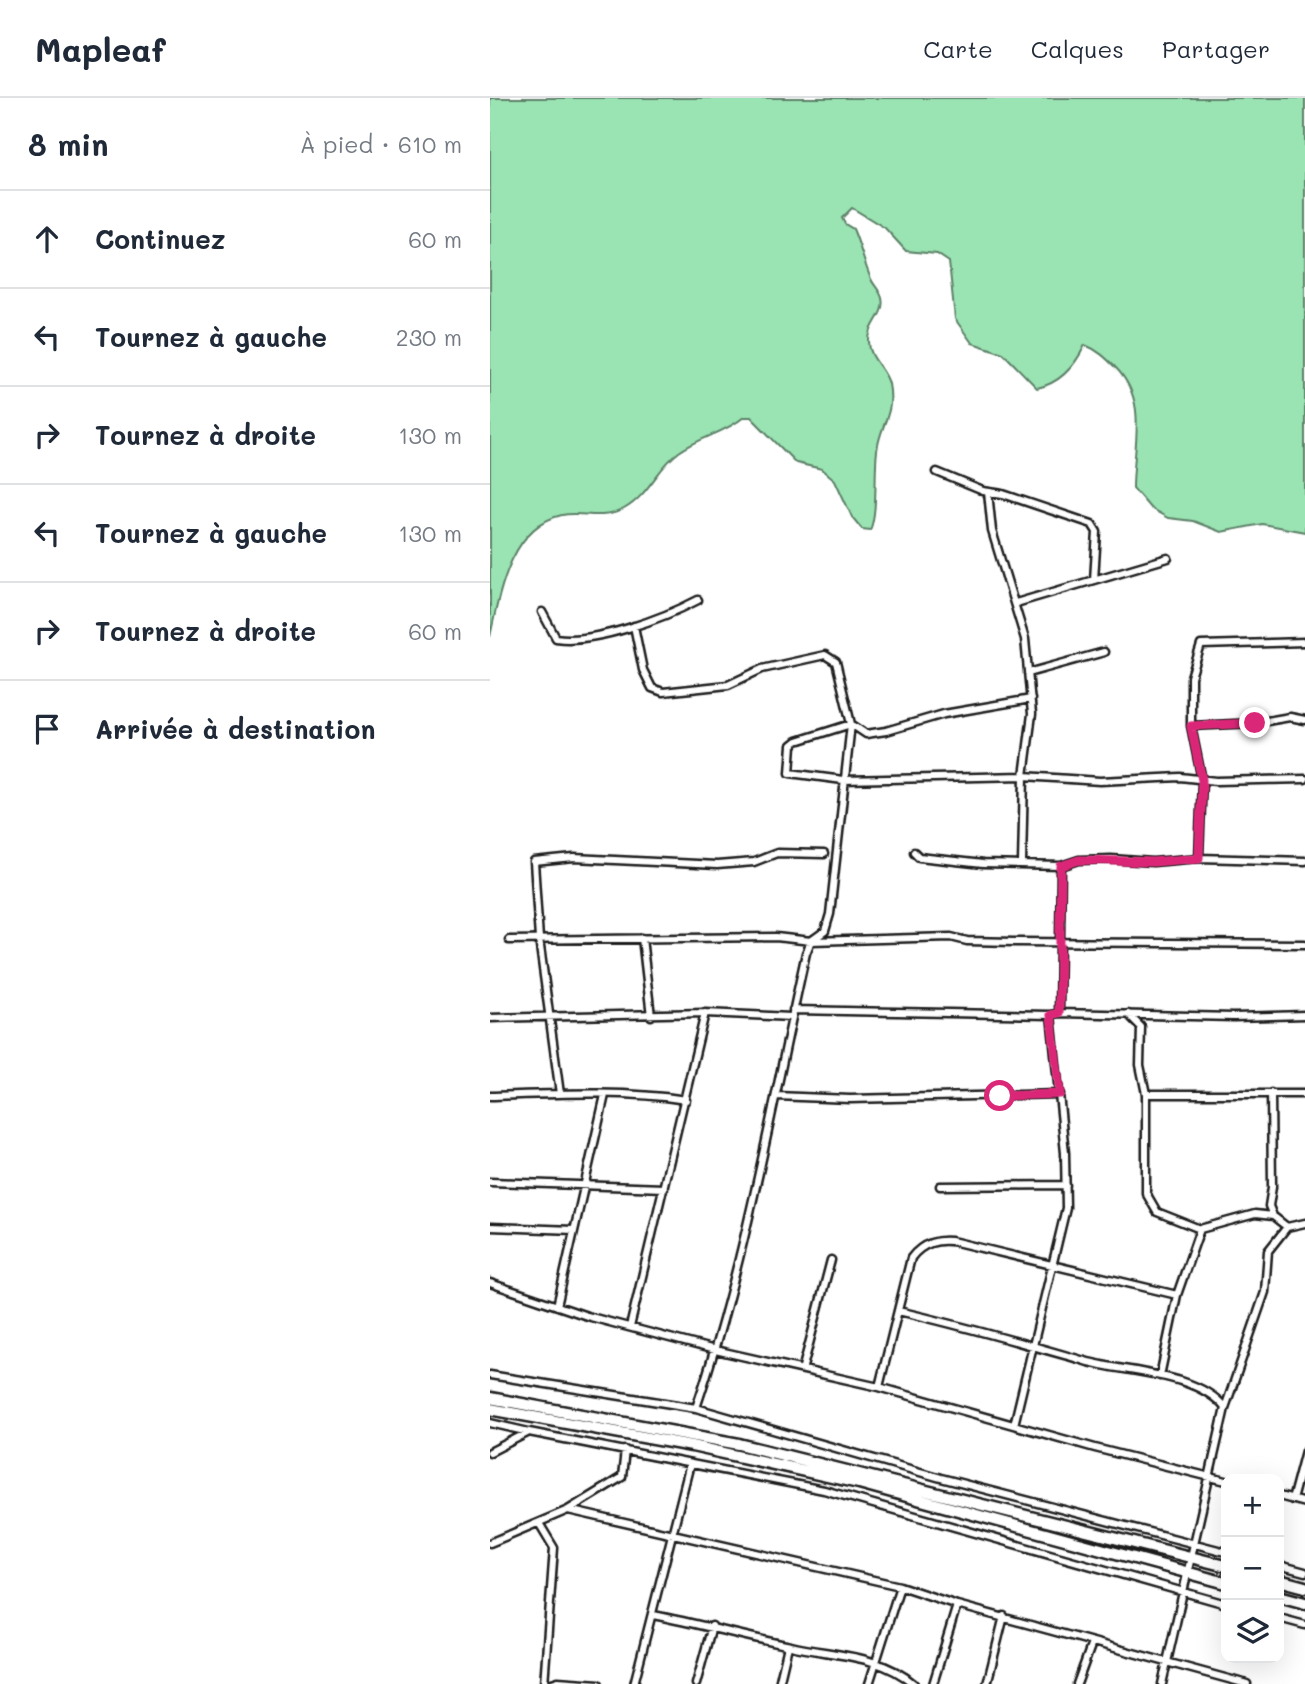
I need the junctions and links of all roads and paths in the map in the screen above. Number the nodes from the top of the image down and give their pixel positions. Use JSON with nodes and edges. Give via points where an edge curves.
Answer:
{"nodes":[{"id":1,"x":936,"y":472,"type":"dead end"},
{"id":2,"x":988,"y":492,"type":"junction"},
{"id":3,"x":1168,"y":558,"type":"dead end"},
{"id":4,"x":1094,"y":580,"type":"junction"},
{"id":5,"x":698,"y":600,"type":"dead end"},
{"id":6,"x":1016,"y":603,"type":"junction"},
{"id":7,"x":542,"y":612,"type":"dead end"},
{"id":8,"x":634,"y":626,"type":"junction"},
{"id":9,"x":1305,"y":642,"type":"edge"},
{"id":10,"x":1104,"y":652,"type":"dead end"},
{"id":11,"x":1028,"y":673,"type":"junction"},
{"id":12,"x":1031,"y":699,"type":"junction"},
{"id":13,"x":1305,"y":720,"type":"edge"},
{"id":14,"x":851,"y":724,"type":"junction"},
{"id":15,"x":1191,"y":726,"type":"junction"},
{"id":16,"x":1024,"y":776,"type":"junction"},
{"id":17,"x":1305,"y":779,"type":"edge"},
{"id":18,"x":843,"y":780,"type":"junction"},
{"id":19,"x":1202,"y":780,"type":"junction"},
{"id":20,"x":914,"y":852,"type":"dead end"},
{"id":21,"x":824,"y":853,"type":"dead end"},
{"id":22,"x":1199,"y":858,"type":"junction"},
{"id":23,"x":1305,"y":861,"type":"edge"},
{"id":24,"x":1022,"y":863,"type":"junction"},
{"id":25,"x":1061,"y":866,"type":"junction"},
{"id":26,"x":642,"y":938,"type":"junction"},
{"id":27,"x":538,"y":939,"type":"junction"},
{"id":28,"x":509,"y":940,"type":"dead end"},
{"id":29,"x":1060,"y":940,"type":"junction"},
{"id":30,"x":811,"y":941,"type":"junction"},
{"id":31,"x":1305,"y":944,"type":"edge"},
{"id":32,"x":705,"y":1013,"type":"junction"},
{"id":33,"x":1059,"y":1013,"type":"junction"},
{"id":34,"x":792,"y":1014,"type":"junction"},
{"id":35,"x":1128,"y":1014,"type":"junction"},
{"id":36,"x":1051,"y":1015,"type":"junction"},
{"id":37,"x":1305,"y":1015,"type":"edge"},
{"id":38,"x":651,"y":1016,"type":"junction"},
{"id":39,"x":550,"y":1017,"type":"junction"},
{"id":40,"x":490,"y":1018,"type":"edge"},
{"id":41,"x":1271,"y":1093,"type":"junction"},
{"id":42,"x":560,"y":1094,"type":"junction"},
{"id":43,"x":1060,"y":1094,"type":"junction"},
{"id":44,"x":1146,"y":1094,"type":"junction"},
{"id":45,"x":1305,"y":1094,"type":"edge"},
{"id":46,"x":490,"y":1096,"type":"edge"},
{"id":47,"x":605,"y":1096,"type":"junction"},
{"id":48,"x":776,"y":1096,"type":"junction"},
{"id":49,"x":686,"y":1100,"type":"junction"},
{"id":50,"x":490,"y":1182,"type":"edge"},
{"id":51,"x":585,"y":1183,"type":"junction"},
{"id":52,"x":940,"y":1185,"type":"dead end"},
{"id":53,"x":1066,"y":1185,"type":"junction"},
{"id":54,"x":664,"y":1188,"type":"junction"},
{"id":55,"x":1273,"y":1216,"type":"junction"},
{"id":56,"x":1305,"y":1223,"type":"edge"},
{"id":57,"x":490,"y":1227,"type":"edge"},
{"id":58,"x":1287,"y":1227,"type":"junction"},
{"id":59,"x":1200,"y":1229,"type":"junction"},
{"id":60,"x":574,"y":1230,"type":"junction"},
{"id":61,"x":831,"y":1260,"type":"dead end"},
{"id":62,"x":1053,"y":1266,"type":"junction"},
{"id":63,"x":490,"y":1283,"type":"edge"},
{"id":64,"x":1178,"y":1295,"type":"junction"},
{"id":65,"x":557,"y":1306,"type":"junction"},
{"id":66,"x":898,"y":1311,"type":"junction"},
{"id":67,"x":630,"y":1327,"type":"junction"},
{"id":68,"x":1034,"y":1345,"type":"junction"},
{"id":69,"x":715,"y":1350,"type":"junction"},
{"id":70,"x":803,"y":1367,"type":"junction"},
{"id":71,"x":490,"y":1376,"type":"edge"},
{"id":72,"x":1160,"y":1376,"type":"junction"},
{"id":73,"x":879,"y":1387,"type":"junction"},
{"id":74,"x":490,"y":1398,"type":"edge"},
{"id":75,"x":695,"y":1408,"type":"junction"},
{"id":76,"x":1225,"y":1408,"type":"junction"},
{"id":77,"x":490,"y":1409,"type":"edge"},
{"id":78,"x":490,"y":1423,"type":"edge"},
{"id":79,"x":1014,"y":1425,"type":"junction"},
{"id":80,"x":529,"y":1432,"type":"junction"},
{"id":81,"x":625,"y":1450,"type":"junction"},
{"id":82,"x":1305,"y":1451,"type":"edge"},
{"id":83,"x":490,"y":1452,"type":"edge"},
{"id":84,"x":742,"y":1457,"type":"junction"},
{"id":85,"x":690,"y":1464,"type":"junction"},
{"id":86,"x":738,"y":1474,"type":"junction"},
{"id":87,"x":1210,"y":1477,"type":"junction"},
{"id":88,"x":1221,"y":1480,"type":"edge"},
{"id":89,"x":1284,"y":1497,"type":"edge"},
{"id":90,"x":1293,"y":1500,"type":"junction"},
{"id":91,"x":1305,"y":1503,"type":"edge"},
{"id":92,"x":568,"y":1510,"type":"junction"},
{"id":93,"x":539,"y":1523,"type":"junction"},
{"id":94,"x":671,"y":1535,"type":"junction"},
{"id":95,"x":490,"y":1543,"type":"edge"},
{"id":96,"x":1192,"y":1543,"type":"junction"},
{"id":97,"x":1221,"y":1551,"type":"edge"},
{"id":98,"x":1190,"y":1556,"type":"junction"},
{"id":99,"x":1221,"y":1565,"type":"edge"},
{"id":100,"x":1284,"y":1566,"type":"edge"},
{"id":101,"x":1305,"y":1572,"type":"edge"},
{"id":102,"x":1188,"y":1574,"type":"junction"},
{"id":103,"x":1284,"y":1581,"type":"edge"},
{"id":104,"x":1221,"y":1582,"type":"edge"},
{"id":105,"x":900,"y":1586,"type":"junction"},
{"id":106,"x":1305,"y":1587,"type":"edge"},
{"id":107,"x":1183,"y":1593,"type":"junction"},
{"id":108,"x":1284,"y":1597,"type":"edge"},
{"id":109,"x":1221,"y":1603,"type":"edge"},
{"id":110,"x":1305,"y":1603,"type":"edge"},
{"id":111,"x":957,"y":1605,"type":"junction"},
{"id":112,"x":653,"y":1615,"type":"junction"},
{"id":113,"x":1004,"y":1616,"type":"junction"},
{"id":114,"x":1284,"y":1619,"type":"edge"},
{"id":115,"x":1305,"y":1625,"type":"edge"},
{"id":116,"x":712,"y":1626,"type":"junction"},
{"id":117,"x":1092,"y":1643,"type":"junction"},
{"id":118,"x":788,"y":1646,"type":"junction"},
{"id":119,"x":874,"y":1660,"type":"junction"},
{"id":120,"x":1167,"y":1663,"type":"junction"},
{"id":121,"x":546,"y":1684,"type":"edge"},
{"id":122,"x":599,"y":1684,"type":"edge"},
{"id":123,"x":634,"y":1684,"type":"edge"},
{"id":124,"x":696,"y":1684,"type":"edge"},
{"id":125,"x":779,"y":1684,"type":"edge"},
{"id":126,"x":869,"y":1684,"type":"edge"},
{"id":127,"x":914,"y":1684,"type":"edge"},
{"id":128,"x":933,"y":1684,"type":"edge"},
{"id":129,"x":987,"y":1684,"type":"edge"},
{"id":130,"x":1077,"y":1684,"type":"edge"},
{"id":131,"x":1162,"y":1684,"type":"edge"},
{"id":132,"x":1247,"y":1684,"type":"edge"}],
"edges":[{"from":1,"to":2,"type":"street"},
{"from":2,"to":4,"type":"street","via":[[1092,524],[1097,532]]},
{"from":2,"to":6,"type":"street","via":[[992,531]]},
{"from":3,"to":4,"type":"street"},
{"from":4,"to":6,"type":"street"},
{"from":5,"to":8,"type":"street"},
{"from":6,"to":11,"type":"street"},
{"from":7,"to":8,"type":"street","via":[[558,639]]},
{"from":8,"to":14,"type":"street","via":[[643,670],[652,688],[663,692],[728,685],[762,669],[825,655],[836,662]]},
{"from":9,"to":15,"type":"street","via":[[1201,645],[1191,677]]},
{"from":10,"to":11,"type":"street"},
{"from":11,"to":12,"type":"street"},
{"from":12,"to":14,"type":"street","via":[[866,734]]},
{"from":12,"to":16,"type":"street"},
{"from":13,"to":15,"type":"street","via":[[1290,717]]},
{"from":14,"to":18,"type":"street"},
{"from":14,"to":18,"type":"street","via":[[797,741],[792,748],[792,775]]},
{"from":15,"to":19,"type":"street"},
{"from":16,"to":18,"type":"street"},
{"from":16,"to":19,"type":"street"},
{"from":16,"to":24,"type":"street"},
{"from":17,"to":19,"type":"street"},
{"from":18,"to":30,"type":"street","via":[[830,914],[825,931]]},
{"from":19,"to":22,"type":"street"},
{"from":20,"to":24,"type":"street","via":[[919,857],[983,864]]},
{"from":21,"to":27,"type":"street","via":[[776,853],[749,863],[716,865],[574,858],[536,861],[532,864]]},
{"from":22,"to":23,"type":"street"},
{"from":22,"to":25,"type":"street","via":[[1079,860]]},
{"from":24,"to":25,"type":"street"},
{"from":25,"to":29,"type":"street"},
{"from":26,"to":27,"type":"street"},
{"from":26,"to":30,"type":"street"},
{"from":26,"to":38,"type":"street"},
{"from":27,"to":28,"type":"street"},
{"from":27,"to":39,"type":"street"},
{"from":29,"to":30,"type":"street"},
{"from":29,"to":31,"type":"street"},
{"from":29,"to":33,"type":"street"},
{"from":30,"to":34,"type":"street"},
{"from":32,"to":34,"type":"street"},
{"from":32,"to":38,"type":"street"},
{"from":32,"to":49,"type":"street"},
{"from":33,"to":35,"type":"street"},
{"from":33,"to":36,"type":"street"},
{"from":34,"to":36,"type":"street"},
{"from":34,"to":48,"type":"street"},
{"from":35,"to":37,"type":"street"},
{"from":35,"to":44,"type":"street","via":[[1141,1027],[1140,1065]]},
{"from":36,"to":43,"type":"street"},
{"from":38,"to":39,"type":"street"},
{"from":39,"to":40,"type":"street"},
{"from":39,"to":42,"type":"street"},
{"from":41,"to":44,"type":"street"},
{"from":41,"to":45,"type":"street"},
{"from":41,"to":55,"type":"street","via":[[1269,1206]]},
{"from":42,"to":46,"type":"street"},
{"from":42,"to":47,"type":"street"},
{"from":43,"to":48,"type":"street","via":[[850,1099]]},
{"from":43,"to":53,"type":"street"},
{"from":44,"to":59,"type":"street","via":[[1146,1193],[1157,1212]]},
{"from":47,"to":49,"type":"street"},
{"from":47,"to":51,"type":"street"},
{"from":48,"to":69,"type":"street"},
{"from":49,"to":54,"type":"street"},
{"from":50,"to":51,"type":"street"},
{"from":51,"to":54,"type":"street"},
{"from":51,"to":60,"type":"street"},
{"from":52,"to":53,"type":"street"},
{"from":53,"to":62,"type":"street"},
{"from":54,"to":67,"type":"street"},
{"from":55,"to":58,"type":"street"},
{"from":55,"to":59,"type":"street","via":[[1255,1214]]},
{"from":56,"to":58,"type":"street"},
{"from":57,"to":60,"type":"street"},
{"from":58,"to":76,"type":"street","via":[[1268,1251],[1265,1292]]},
{"from":59,"to":64,"type":"street"},
{"from":60,"to":65,"type":"street"},
{"from":61,"to":70,"type":"street"},
{"from":62,"to":64,"type":"street"},
{"from":62,"to":66,"type":"street","via":[[936,1241],[911,1258]]},
{"from":62,"to":68,"type":"street"},
{"from":63,"to":65,"type":"street"},
{"from":64,"to":72,"type":"street"},
{"from":65,"to":67,"type":"street"},
{"from":66,"to":68,"type":"street"},
{"from":66,"to":73,"type":"street"},
{"from":67,"to":69,"type":"street"},
{"from":68,"to":72,"type":"street"},
{"from":68,"to":79,"type":"street"},
{"from":69,"to":70,"type":"street"},
{"from":69,"to":75,"type":"street"},
{"from":70,"to":73,"type":"street"},
{"from":71,"to":75,"type":"street"},
{"from":72,"to":76,"type":"street","via":[[1208,1394]]},
{"from":73,"to":79,"type":"street"},
{"from":74,"to":98,"type":"main road","via":[[739,1444]]},
{"from":75,"to":96,"type":"street","via":[[928,1475]]},
{"from":76,"to":87,"type":"street"},
{"from":77,"to":84,"type":"main road"},
{"from":78,"to":80,"type":"street"},
{"from":79,"to":87,"type":"street"},
{"from":80,"to":81,"type":"street"},
{"from":80,"to":83,"type":"street"},
{"from":81,"to":85,"type":"street"},
{"from":81,"to":92,"type":"street","via":[[622,1477]]},
{"from":82,"to":90,"type":"street"},
{"from":84,"to":86,"type":"street"},
{"from":84,"to":102,"type":"main road","via":[[859,1483]]},
{"from":85,"to":86,"type":"street"},
{"from":85,"to":94,"type":"street"},
{"from":86,"to":107,"type":"street","via":[[824,1490]]},
{"from":87,"to":88,"type":"street"},
{"from":87,"to":96,"type":"street"},
{"from":89,"to":90,"type":"street"},
{"from":90,"to":91,"type":"street"},
{"from":92,"to":93,"type":"street"},
{"from":92,"to":94,"type":"street"},
{"from":93,"to":95,"type":"street"},
{"from":93,"to":121,"type":"street","via":[[552,1540],[554,1552]]},
{"from":94,"to":105,"type":"street"},
{"from":94,"to":112,"type":"street"},
{"from":96,"to":97,"type":"street"},
{"from":96,"to":98,"type":"street"},
{"from":98,"to":99,"type":"main road"},
{"from":98,"to":102,"type":"street"},
{"from":100,"to":101,"type":"street"},
{"from":102,"to":104,"type":"main road"},
{"from":102,"to":107,"type":"street"},
{"from":103,"to":106,"type":"main road"},
{"from":105,"to":111,"type":"street"},
{"from":105,"to":119,"type":"street"},
{"from":107,"to":109,"type":"street"},
{"from":107,"to":120,"type":"street"},
{"from":108,"to":110,"type":"main road"},
{"from":111,"to":113,"type":"street"},
{"from":111,"to":128,"type":"street"},
{"from":112,"to":116,"type":"street"},
{"from":112,"to":123,"type":"street"},
{"from":113,"to":117,"type":"street"},
{"from":113,"to":129,"type":"street"},
{"from":114,"to":115,"type":"street"},
{"from":116,"to":118,"type":"street"},
{"from":116,"to":124,"type":"street"},
{"from":117,"to":120,"type":"street"},
{"from":117,"to":130,"type":"street"},
{"from":118,"to":119,"type":"street"},
{"from":118,"to":125,"type":"street"},
{"from":119,"to":126,"type":"street"},
{"from":119,"to":127,"type":"street"},
{"from":120,"to":131,"type":"street"},
{"from":120,"to":132,"type":"street"},
{"from":121,"to":122,"type":"street"}]}
